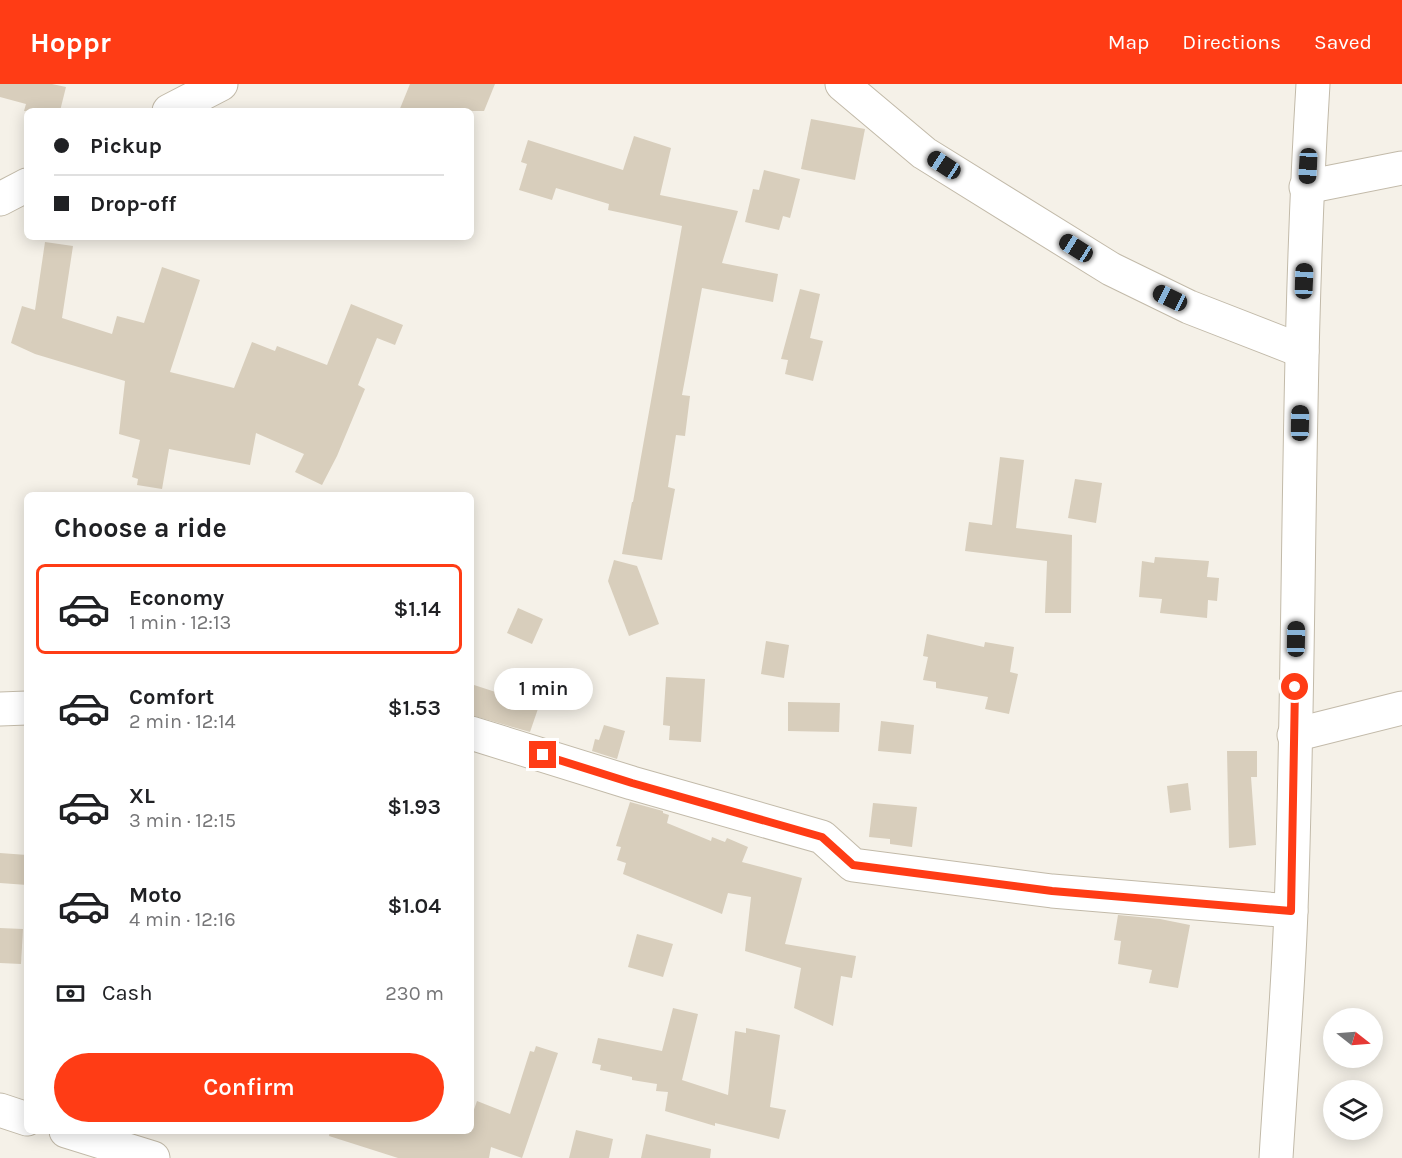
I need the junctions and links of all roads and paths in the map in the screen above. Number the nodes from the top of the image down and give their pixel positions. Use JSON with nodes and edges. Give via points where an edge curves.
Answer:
{"nodes":[{"id":1,"x":221,"y":84,"type":"edge"},
{"id":2,"x":842,"y":84,"type":"edge"},
{"id":3,"x":1313,"y":84,"type":"edge"},
{"id":4,"x":175,"y":108,"type":"edge"},
{"id":5,"x":1402,"y":168,"type":"edge"},
{"id":6,"x":24,"y":187,"type":"edge"},
{"id":7,"x":1306,"y":187,"type":"junction"},
{"id":8,"x":0,"y":199,"type":"edge"},
{"id":9,"x":1302,"y":351,"type":"junction"},
{"id":10,"x":24,"y":708,"type":"edge"},
{"id":11,"x":1402,"y":708,"type":"edge"},
{"id":12,"x":0,"y":709,"type":"edge"},
{"id":13,"x":474,"y":734,"type":"edge"},
{"id":14,"x":1294,"y":735,"type":"junction"},
{"id":15,"x":1291,"y":911,"type":"junction"},
{"id":16,"x":0,"y":1110,"type":"edge"},
{"id":17,"x":24,"y":1118,"type":"edge"},
{"id":18,"x":76,"y":1134,"type":"edge"},
{"id":19,"x":153,"y":1158,"type":"edge"},
{"id":20,"x":1276,"y":1158,"type":"edge"}],
"edges":[{"from":1,"to":4,"type":"street"},
{"from":2,"to":9,"type":"street","via":[[924,153],[1111,269],[1189,307]]},
{"from":3,"to":7,"type":"street"},
{"from":5,"to":7,"type":"street"},
{"from":6,"to":8,"type":"street"},
{"from":7,"to":9,"type":"street"},
{"from":9,"to":14,"type":"street"},
{"from":10,"to":12,"type":"street"},
{"from":11,"to":14,"type":"street"},
{"from":13,"to":15,"type":"street","via":[[822,837],[853,865],[1052,891]]},
{"from":14,"to":15,"type":"street"},
{"from":15,"to":20,"type":"street"},
{"from":16,"to":17,"type":"street"},
{"from":18,"to":19,"type":"street"}]}
